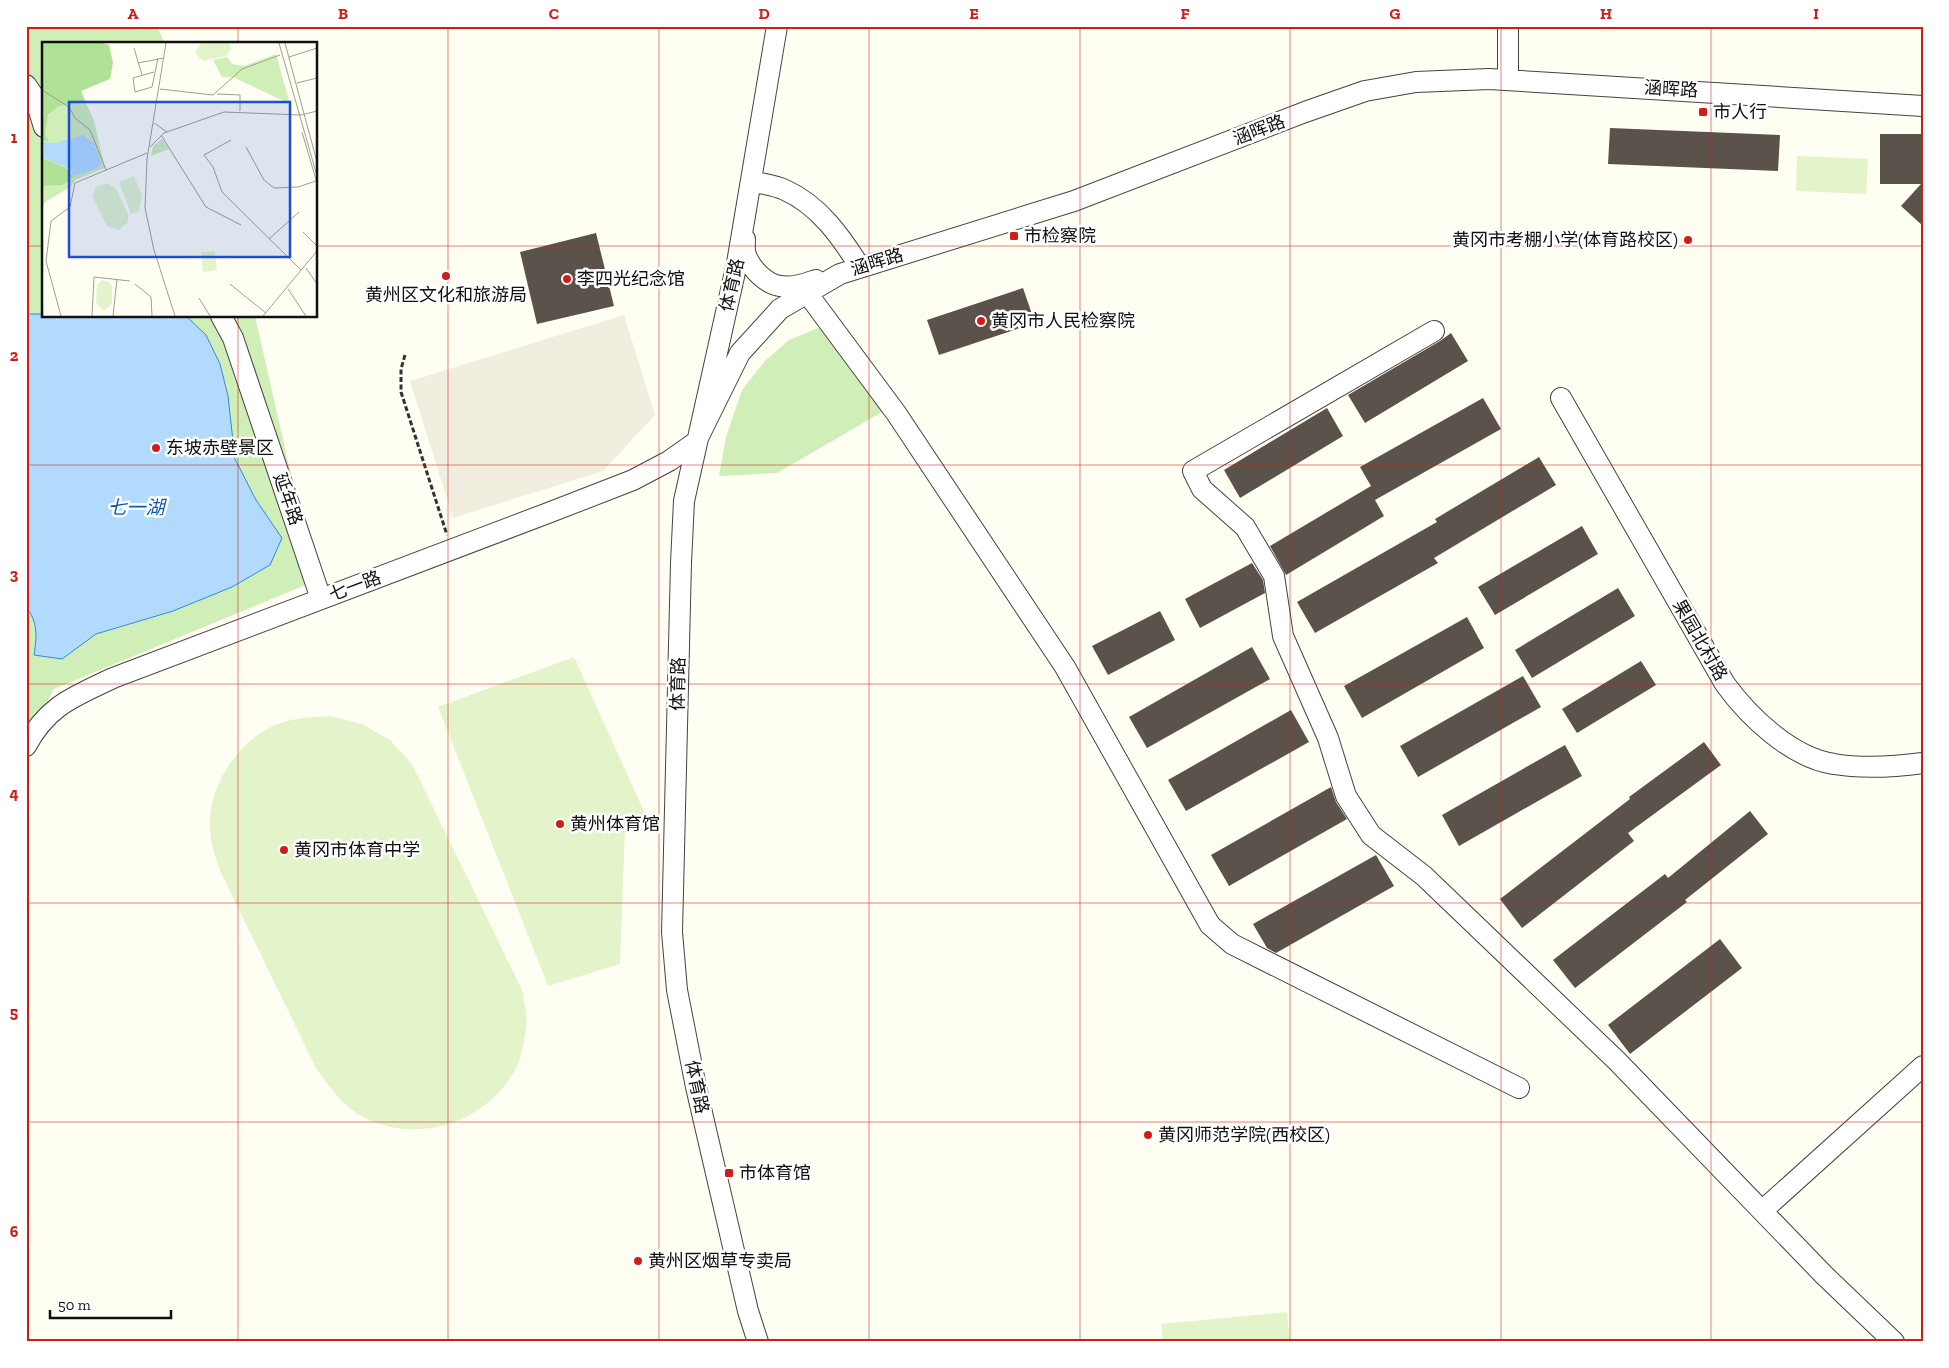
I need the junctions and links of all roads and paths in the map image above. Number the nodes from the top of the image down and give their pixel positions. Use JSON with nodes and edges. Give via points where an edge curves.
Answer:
{"nodes":[{"id":1,"x":777,"y":26,"type":"edge"},
{"id":2,"x":1508,"y":26,"type":"edge"},
{"id":3,"x":1508,"y":80,"type":"junction"},
{"id":4,"x":26,"y":85,"type":"edge"},
{"id":5,"x":1923,"y":106,"type":"edge"},
{"id":6,"x":42,"y":121,"type":"edge"},
{"id":7,"x":751,"y":181,"type":"junction"},
{"id":8,"x":744,"y":226,"type":"junction"},
{"id":9,"x":860,"y":267,"type":"junction"},
{"id":10,"x":840,"y":274,"type":"junction"},
{"id":11,"x":807,"y":293,"type":"junction"},
{"id":12,"x":222,"y":318,"type":"edge"},
{"id":13,"x":1434,"y":331,"type":"dead end"},
{"id":14,"x":405,"y":355,"type":"dead end"},
{"id":15,"x":1561,"y":398,"type":"dead end"},
{"id":16,"x":696,"y":442,"type":"junction"},
{"id":17,"x":452,"y":549,"type":"junction"},
{"id":18,"x":321,"y":599,"type":"junction"},
{"id":19,"x":26,"y":746,"type":"edge"},
{"id":20,"x":1923,"y":763,"type":"edge"},
{"id":21,"x":1923,"y":1066,"type":"edge"},
{"id":22,"x":1519,"y":1088,"type":"dead end"},
{"id":23,"x":1762,"y":1211,"type":"junction"},
{"id":24,"x":758,"y":1342,"type":"edge"},
{"id":25,"x":1894,"y":1342,"type":"edge"}],
"edges":[{"from":1,"to":7,"type":"street","name":"体育路"},
{"from":2,"to":3,"type":"street"},
{"from":3,"to":5,"type":"street","name":"涵晖路"},
{"from":3,"to":9,"type":"street","name":"涵晖路","via":[[1416,82],[1365,91],[1074,201]]},
{"from":4,"to":6,"type":"street","via":[[35,98]]},
{"from":7,"to":8,"type":"street","name":"体育路"},
{"from":7,"to":9,"type":"street","via":[[785,190],[815,208]]},
{"from":8,"to":10,"type":"street","via":[[746,254],[755,270],[768,282],[796,286]]},
{"from":8,"to":16,"type":"street","name":"体育路"},
{"from":9,"to":10,"type":"street","name":"涵晖路"},
{"from":10,"to":11,"type":"street","name":"涵晖路"},
{"from":11,"to":16,"type":"street","name":"涵晖路","via":[[780,309],[740,353]]},
{"from":11,"to":22,"type":"street","via":[[896,413],[1065,667],[1210,925],[1232,944]]},
{"from":12,"to":18,"type":"street","name":"延年路","via":[[233,338]]},
{"from":13,"to":23,"type":"street","via":[[1193,471],[1202,489],[1244,527],[1274,576],[1283,636],[1328,738],[1346,796],[1371,835],[1424,876],[1618,1061]]},
{"from":14,"to":17,"type":"path","via":[[401,392]]},
{"from":15,"to":20,"type":"street","name":"果园北村路","via":[[1725,684],[1749,714],[1789,745],[1833,764],[1886,768]]},
{"from":16,"to":17,"type":"street","name":"七一路","via":[[633,480]]},
{"from":16,"to":24,"type":"street","name":"体育路","via":[[683,519],[672,932],[677,990],[696,1087]]},
{"from":17,"to":18,"type":"street","name":"七一路"},
{"from":18,"to":19,"type":"street","name":"七一路","via":[[113,678],[73,697],[48,714]]},
{"from":21,"to":23,"type":"street"},
{"from":23,"to":25,"type":"street"}]}
